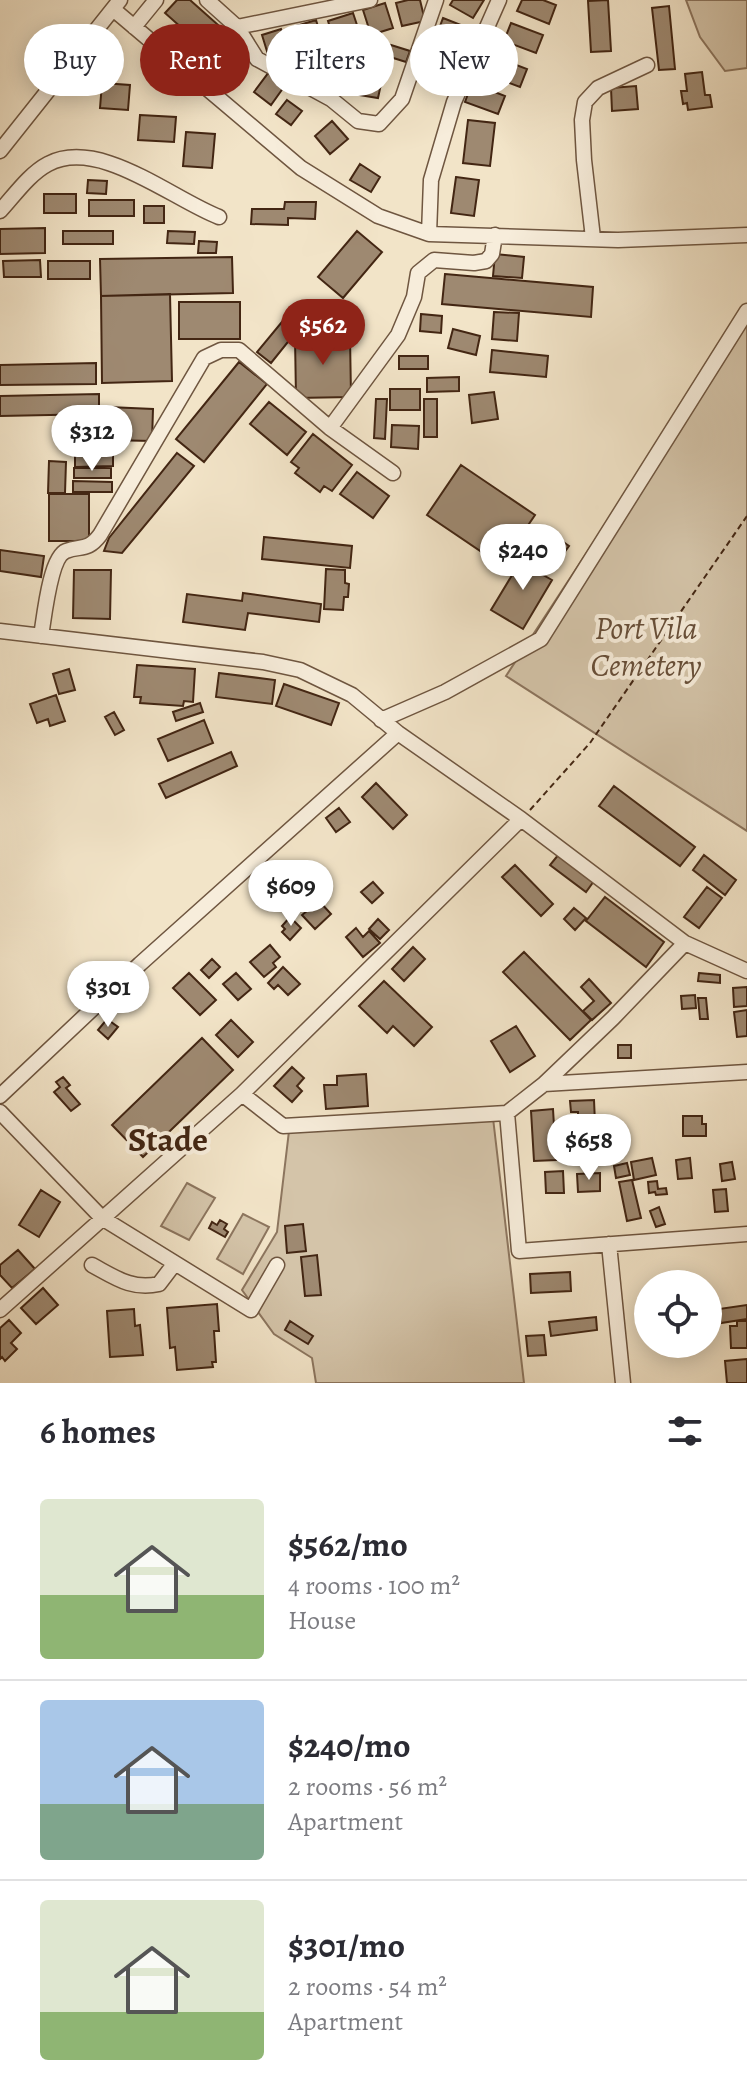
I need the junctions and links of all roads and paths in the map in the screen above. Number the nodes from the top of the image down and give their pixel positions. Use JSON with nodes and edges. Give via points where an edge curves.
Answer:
{"nodes":[{"id":1,"x":156,"y":0,"type":"edge"},
{"id":2,"x":207,"y":0,"type":"edge"},
{"id":3,"x":370,"y":0,"type":"edge"},
{"id":4,"x":436,"y":0,"type":"edge"},
{"id":5,"x":499,"y":0,"type":"edge"},
{"id":6,"x":117,"y":5,"type":"edge"},
{"id":7,"x":234,"y":24,"type":"edge"},
{"id":8,"x":250,"y":24,"type":"edge"},
{"id":9,"x":134,"y":27,"type":"junction"},
{"id":10,"x":250,"y":48,"type":"edge"},
{"id":11,"x":647,"y":65,"type":"dead end"},
{"id":12,"x":0,"y":151,"type":"edge"},
{"id":13,"x":0,"y":211,"type":"edge"},
{"id":14,"x":219,"y":217,"type":"dead end"},
{"id":15,"x":429,"y":234,"type":"junction"},
{"id":16,"x":495,"y":235,"type":"junction"},
{"id":17,"x":747,"y":235,"type":"edge"},
{"id":18,"x":593,"y":238,"type":"junction"},
{"id":19,"x":747,"y":311,"type":"edge"},
{"id":20,"x":330,"y":428,"type":"junction"},
{"id":21,"x":393,"y":473,"type":"dead end"},
{"id":22,"x":747,"y":516,"type":"edge"},
{"id":23,"x":0,"y":631,"type":"edge"},
{"id":24,"x":41,"y":636,"type":"junction"},
{"id":25,"x":381,"y":720,"type":"junction"},
{"id":26,"x":398,"y":733,"type":"junction"},
{"id":27,"x":521,"y":819,"type":"junction"},
{"id":28,"x":685,"y":943,"type":"junction"},
{"id":29,"x":747,"y":971,"type":"edge"},
{"id":30,"x":747,"y":1072,"type":"edge"},
{"id":31,"x":544,"y":1084,"type":"junction"},
{"id":32,"x":242,"y":1094,"type":"junction"},
{"id":33,"x":0,"y":1096,"type":"edge"},
{"id":34,"x":0,"y":1112,"type":"edge"},
{"id":35,"x":507,"y":1113,"type":"junction"},
{"id":36,"x":102,"y":1218,"type":"junction"},
{"id":37,"x":747,"y":1234,"type":"edge"},
{"id":38,"x":609,"y":1244,"type":"junction"},
{"id":39,"x":175,"y":1263,"type":"junction"},
{"id":40,"x":92,"y":1265,"type":"dead end"},
{"id":41,"x":277,"y":1265,"type":"dead end"},
{"id":42,"x":0,"y":1310,"type":"edge"},
{"id":43,"x":623,"y":1383,"type":"edge"}],
"edges":[{"from":1,"to":9,"type":"street"},
{"from":2,"to":7,"type":"street"},
{"from":3,"to":8,"type":"street"},
{"from":4,"to":10,"type":"street","via":[[402,99],[379,124],[358,121],[331,99],[257,59]]},
{"from":5,"to":15,"type":"street","via":[[454,102],[431,180]]},
{"from":6,"to":9,"type":"street"},
{"from":6,"to":12,"type":"street"},
{"from":9,"to":15,"type":"street","via":[[301,168],[378,216]]},
{"from":11,"to":18,"type":"street","via":[[598,88],[585,102],[584,160]]},
{"from":13,"to":14,"type":"street","via":[[40,169],[74,157],[120,167]]},
{"from":15,"to":16,"type":"street"},
{"from":16,"to":18,"type":"street"},
{"from":16,"to":20,"type":"street","via":[[486,261],[434,260],[418,273],[398,335]]},
{"from":17,"to":18,"type":"street"},
{"from":19,"to":25,"type":"street","via":[[541,639]]},
{"from":20,"to":21,"type":"street"},
{"from":20,"to":24,"type":"street","via":[[239,350],[221,350],[204,358],[100,535],[89,546],[57,558]]},
{"from":22,"to":27,"type":"path","via":[[590,743]]},
{"from":23,"to":24,"type":"street"},
{"from":24,"to":25,"type":"street","via":[[300,670],[352,695]]},
{"from":25,"to":26,"type":"street"},
{"from":26,"to":27,"type":"street"},
{"from":26,"to":33,"type":"street"},
{"from":27,"to":28,"type":"street"},
{"from":27,"to":32,"type":"street"},
{"from":28,"to":29,"type":"street"},
{"from":28,"to":31,"type":"street"},
{"from":30,"to":31,"type":"street"},
{"from":31,"to":35,"type":"street"},
{"from":32,"to":35,"type":"street","via":[[283,1126]]},
{"from":32,"to":36,"type":"street"},
{"from":34,"to":36,"type":"street"},
{"from":35,"to":38,"type":"street","via":[[519,1251]]},
{"from":36,"to":39,"type":"street"},
{"from":36,"to":42,"type":"street"},
{"from":37,"to":38,"type":"street"},
{"from":38,"to":43,"type":"street"},
{"from":39,"to":40,"type":"street","via":[[159,1284],[144,1288],[129,1286]]},
{"from":39,"to":41,"type":"street","via":[[251,1310]]}]}
